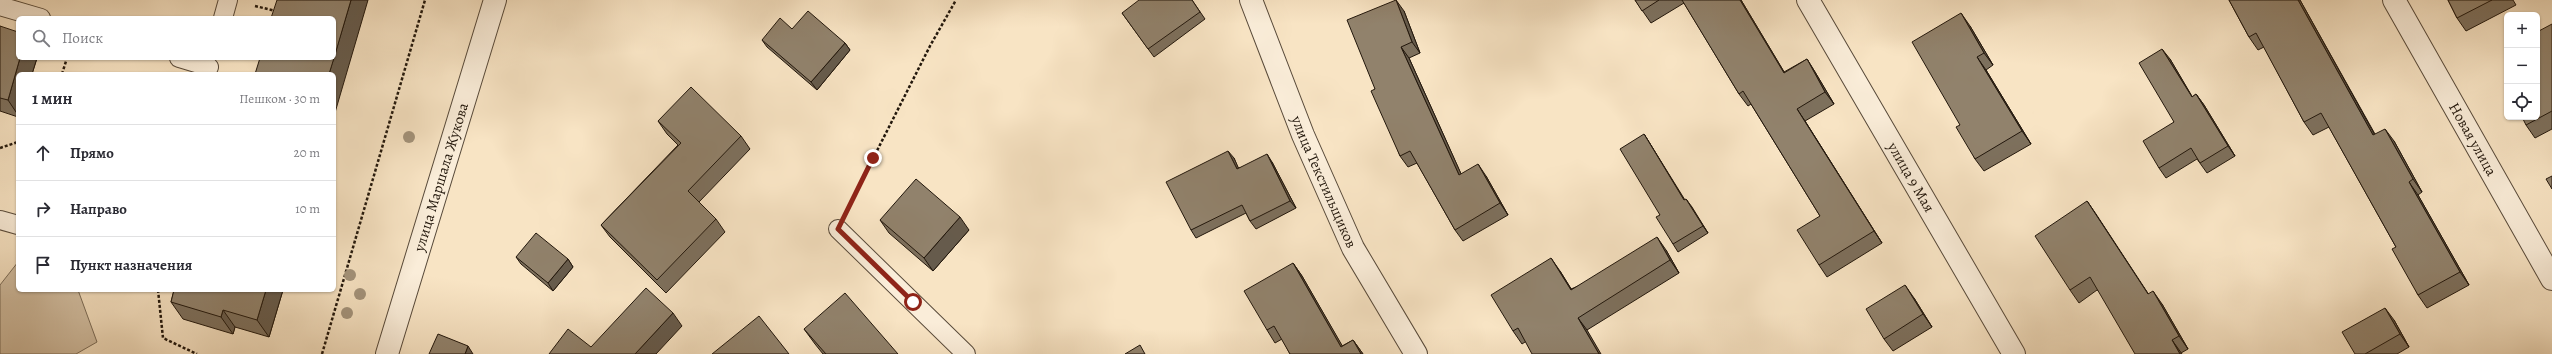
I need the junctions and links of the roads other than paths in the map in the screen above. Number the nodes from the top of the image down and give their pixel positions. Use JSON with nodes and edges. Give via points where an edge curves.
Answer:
{"nodes":[{"id":1,"x":228,"y":0,"type":"edge"},
{"id":2,"x":495,"y":0,"type":"edge"},
{"id":3,"x":1251,"y":0,"type":"edge"},
{"id":4,"x":1808,"y":0,"type":"edge"},
{"id":5,"x":2394,"y":0,"type":"edge"},
{"id":6,"x":0,"y":6,"type":"edge"},
{"id":7,"x":34,"y":16,"type":"edge"},
{"id":8,"x":224,"y":16,"type":"edge"},
{"id":9,"x":186,"y":60,"type":"edge"},
{"id":10,"x":209,"y":66,"type":"edge"},
{"id":11,"x":0,"y":220,"type":"edge"},
{"id":12,"x":16,"y":224,"type":"edge"},
{"id":13,"x":838,"y":229,"type":"road end"},
{"id":14,"x":2552,"y":279,"type":"edge"},
{"id":15,"x":386,"y":354,"type":"edge"},
{"id":16,"x":966,"y":354,"type":"edge"},
{"id":17,"x":1416,"y":354,"type":"edge"},
{"id":18,"x":2014,"y":354,"type":"edge"}],
"edges":[{"from":1,"to":8,"type":"lane"},
{"from":2,"to":15,"type":"street","name":"улица Маршала Жукова"},
{"from":3,"to":17,"type":"street","name":"улица Текстильщиков","via":[[1304,135],[1353,248]]},
{"from":4,"to":18,"type":"street","name":"улица 9 Мая"},
{"from":5,"to":14,"type":"street","name":"Новая улица"},
{"from":6,"to":7,"type":"lane"},
{"from":9,"to":10,"type":"lane"},
{"from":11,"to":12,"type":"lane"},
{"from":13,"to":16,"type":"lane"}]}
